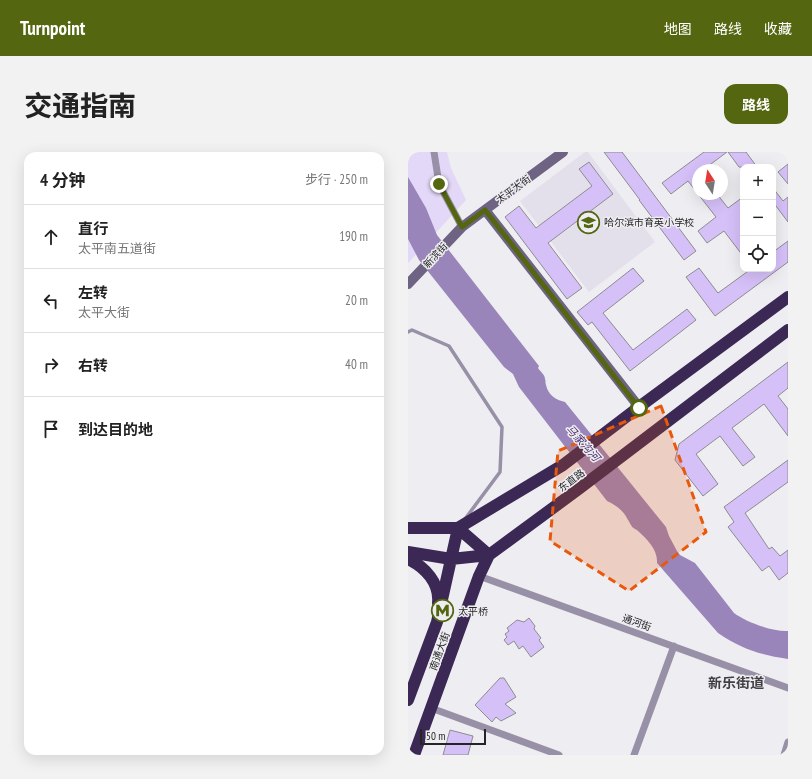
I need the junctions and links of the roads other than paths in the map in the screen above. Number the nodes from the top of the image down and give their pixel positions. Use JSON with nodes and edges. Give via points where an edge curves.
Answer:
{"nodes":[{"id":1,"x":434,"y":152,"type":"edge"},
{"id":2,"x":563,"y":152,"type":"edge"},
{"id":3,"x":485,"y":210,"type":"junction"},
{"id":4,"x":462,"y":227,"type":"junction"},
{"id":5,"x":408,"y":284,"type":"edge"},
{"id":6,"x":788,"y":297,"type":"edge"},
{"id":7,"x":788,"y":330,"type":"edge"},
{"id":8,"x":408,"y":332,"type":"edge"},
{"id":9,"x":639,"y":408,"type":"junction"},
{"id":10,"x":408,"y":528,"type":"edge"},
{"id":11,"x":458,"y":528,"type":"junction"},
{"id":12,"x":408,"y":552,"type":"edge"},
{"id":13,"x":489,"y":555,"type":"junction"},
{"id":14,"x":408,"y":559,"type":"edge"},
{"id":15,"x":451,"y":559,"type":"junction"},
{"id":16,"x":479,"y":576,"type":"junction"},
{"id":17,"x":437,"y":622,"type":"junction"},
{"id":18,"x":674,"y":646,"type":"junction"},
{"id":19,"x":788,"y":688,"type":"edge"},
{"id":20,"x":408,"y":700,"type":"edge"},
{"id":21,"x":431,"y":708,"type":"junction"},
{"id":22,"x":788,"y":742,"type":"edge"},
{"id":23,"x":414,"y":755,"type":"edge"},
{"id":24,"x":559,"y":755,"type":"edge"},
{"id":25,"x":634,"y":755,"type":"edge"},
{"id":26,"x":784,"y":755,"type":"edge"}],
"edges":[{"from":1,"to":4,"type":"street","via":[[439,184]]},
{"from":2,"to":3,"type":"street","name":"太平大街"},
{"from":3,"to":4,"type":"street","name":"太平大街"},
{"from":3,"to":9,"type":"street"},
{"from":4,"to":5,"type":"street","name":"新滨街"},
{"from":6,"to":9,"type":"highway","name":"东直路"},
{"from":7,"to":13,"type":"highway","name":"东直路"},
{"from":8,"to":11,"type":"lane","via":[[412,330],[449,346],[502,427],[500,472]]},
{"from":9,"to":11,"type":"highway","name":"东直路","via":[[563,466]]},
{"from":10,"to":11,"type":"highway"},
{"from":11,"to":13,"type":"highway"},
{"from":11,"to":15,"type":"highway","name":"南通大街"},
{"from":12,"to":15,"type":"highway"},
{"from":13,"to":15,"type":"highway"},
{"from":13,"to":16,"type":"highway","name":"南通大街"},
{"from":14,"to":17,"type":"highway","via":[[428,574],[435,585],[438,597]]},
{"from":15,"to":17,"type":"highway","name":"南通大街"},
{"from":16,"to":18,"type":"street","name":"通河街"},
{"from":16,"to":21,"type":"highway","name":"南通大街"},
{"from":17,"to":20,"type":"highway","name":"南通大街"},
{"from":18,"to":19,"type":"street","name":"通河街"},
{"from":18,"to":25,"type":"street"},
{"from":21,"to":23,"type":"highway","name":"南通大街"},
{"from":21,"to":24,"type":"street"},
{"from":22,"to":26,"type":"street"}]}
